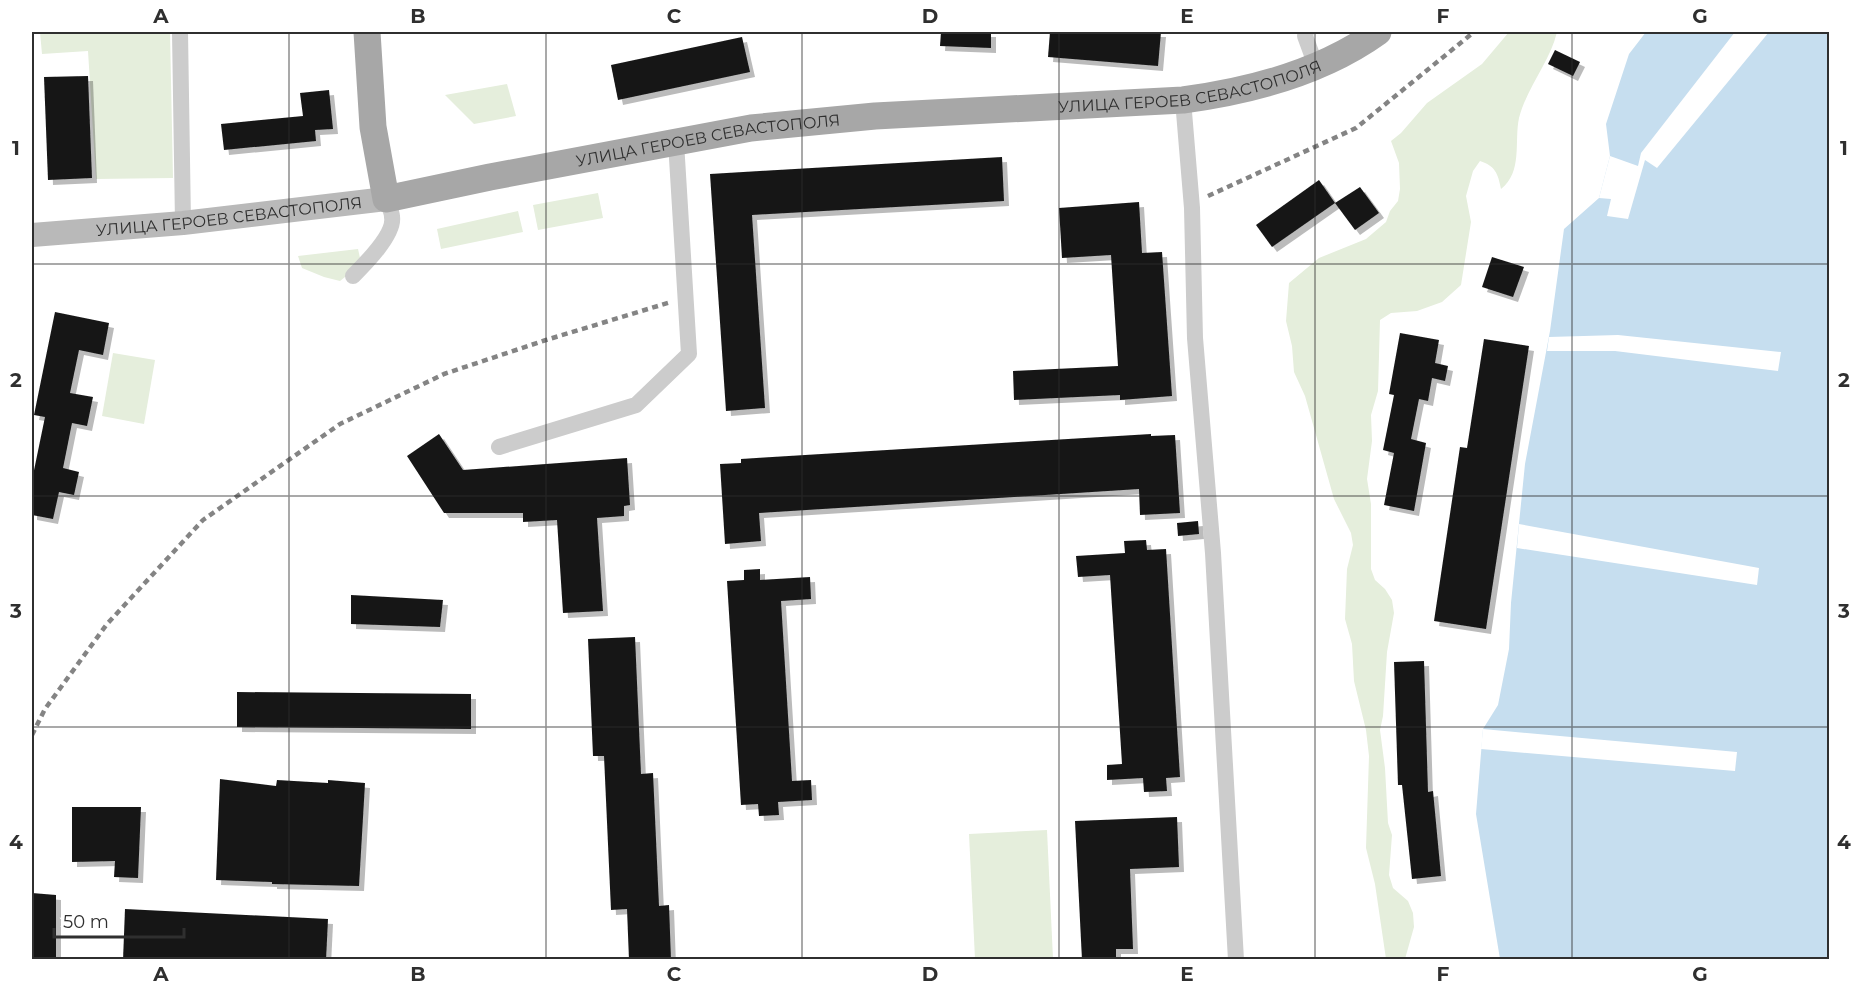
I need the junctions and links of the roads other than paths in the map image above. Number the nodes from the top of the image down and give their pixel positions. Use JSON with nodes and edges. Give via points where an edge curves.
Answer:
{"nodes":[{"id":1,"x":180,"y":32,"type":"edge"},
{"id":2,"x":367,"y":32,"type":"edge"},
{"id":3,"x":1306,"y":32,"type":"edge"},
{"id":4,"x":1378,"y":32,"type":"edge"},
{"id":5,"x":1316,"y":66,"type":"junction"},
{"id":6,"x":1183,"y":100,"type":"junction"},
{"id":7,"x":676,"y":141,"type":"junction"},
{"id":8,"x":386,"y":199,"type":"junction"},
{"id":9,"x":183,"y":223,"type":"junction"},
{"id":10,"x":32,"y":235,"type":"edge"},
{"id":11,"x":352,"y":276,"type":"dead end"},
{"id":12,"x":499,"y":447,"type":"dead end"},
{"id":13,"x":1236,"y":960,"type":"edge"}],
"edges":[{"from":1,"to":9,"type":"street"},
{"from":2,"to":8,"type":"main road","via":[[373,127]]},
{"from":3,"to":5,"type":"street"},
{"from":4,"to":5,"type":"main road","name":"УЛИЦА ГЕРОЕВ СЕВАСТОПОЛЯ"},
{"from":5,"to":6,"type":"main road","name":"УЛИЦА ГЕРОЕВ СЕВАСТОПОЛЯ","via":[[1228,94]]},
{"from":6,"to":7,"type":"main road","name":"УЛИЦА ГЕРОЕВ СЕВАСТОПОЛЯ","via":[[875,116],[751,128]]},
{"from":6,"to":13,"type":"street"},
{"from":7,"to":8,"type":"main road","name":"УЛИЦА ГЕРОЕВ СЕВАСТОПОЛЯ"},
{"from":7,"to":12,"type":"street","via":[[689,354],[636,405]]},
{"from":8,"to":9,"type":"main road","name":"УЛИЦА ГЕРОЕВ СЕВАСТОПОЛЯ"},
{"from":8,"to":11,"type":"street","via":[[392,216],[390,228]]},
{"from":9,"to":10,"type":"main road","name":"УЛИЦА ГЕРОЕВ СЕВАСТОПОЛЯ"}]}
